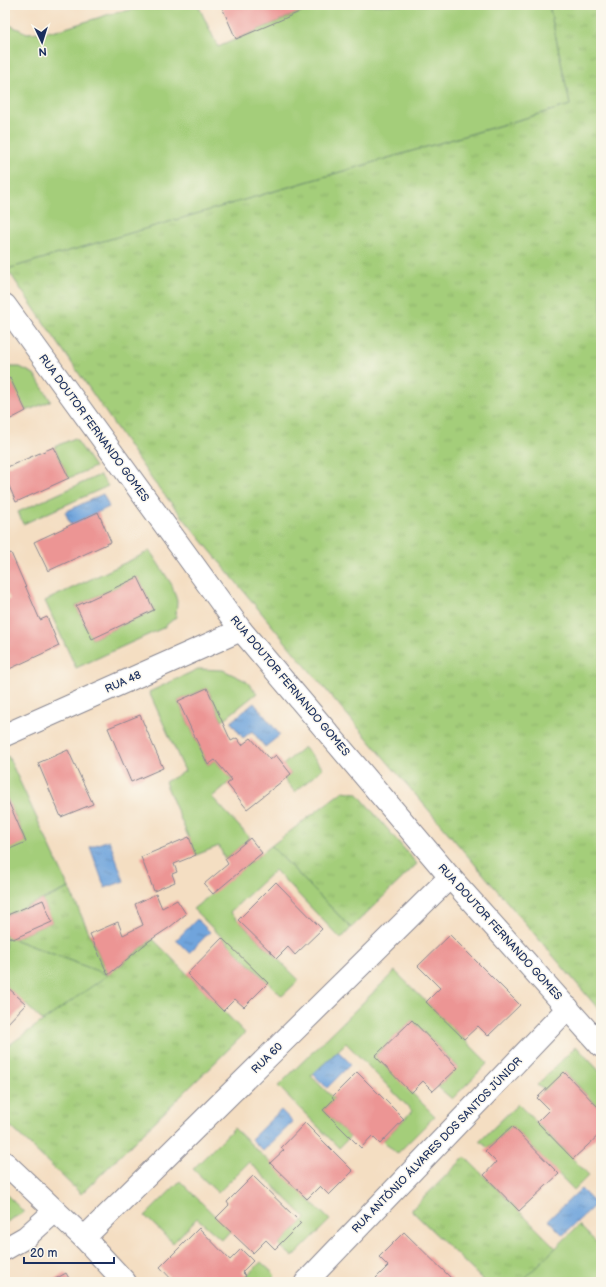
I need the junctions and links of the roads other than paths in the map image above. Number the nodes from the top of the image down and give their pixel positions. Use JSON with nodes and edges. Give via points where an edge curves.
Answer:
{"nodes":[{"id":1,"x":8,"y":317,"type":"edge"},
{"id":2,"x":242,"y":630,"type":"junction"},
{"id":3,"x":5,"y":734,"type":"edge"},
{"id":4,"x":450,"y":877,"type":"junction"},
{"id":5,"x":568,"y":1008,"type":"junction"},
{"id":6,"x":601,"y":1046,"type":"edge"},
{"id":7,"x":5,"y":1163,"type":"edge"},
{"id":8,"x":54,"y":1211,"type":"junction"},
{"id":9,"x":84,"y":1238,"type":"junction"},
{"id":10,"x":5,"y":1249,"type":"edge"},
{"id":11,"x":125,"y":1282,"type":"edge"},
{"id":12,"x":306,"y":1282,"type":"edge"}],
"edges":[{"from":1,"to":2,"type":"street","name":"RUA DOUTOR FERNANDO GOMES"},
{"from":2,"to":3,"type":"street","name":"RUA 48"},
{"from":2,"to":4,"type":"street","name":"RUA DOUTOR FERNANDO GOMES"},
{"from":4,"to":5,"type":"street","name":"RUA DOUTOR FERNANDO GOMES"},
{"from":4,"to":9,"type":"street","name":"RUA 60"},
{"from":5,"to":6,"type":"street","name":"RUA DOUTOR FERNANDO GOMES"},
{"from":5,"to":12,"type":"street","name":"RUA ANTÓNIO ÁLVARES DOS SANTOS JÚNIOR"},
{"from":7,"to":8,"type":"street"},
{"from":8,"to":9,"type":"street"},
{"from":8,"to":10,"type":"street","via":[[26,1237]]},
{"from":9,"to":11,"type":"street"}]}
